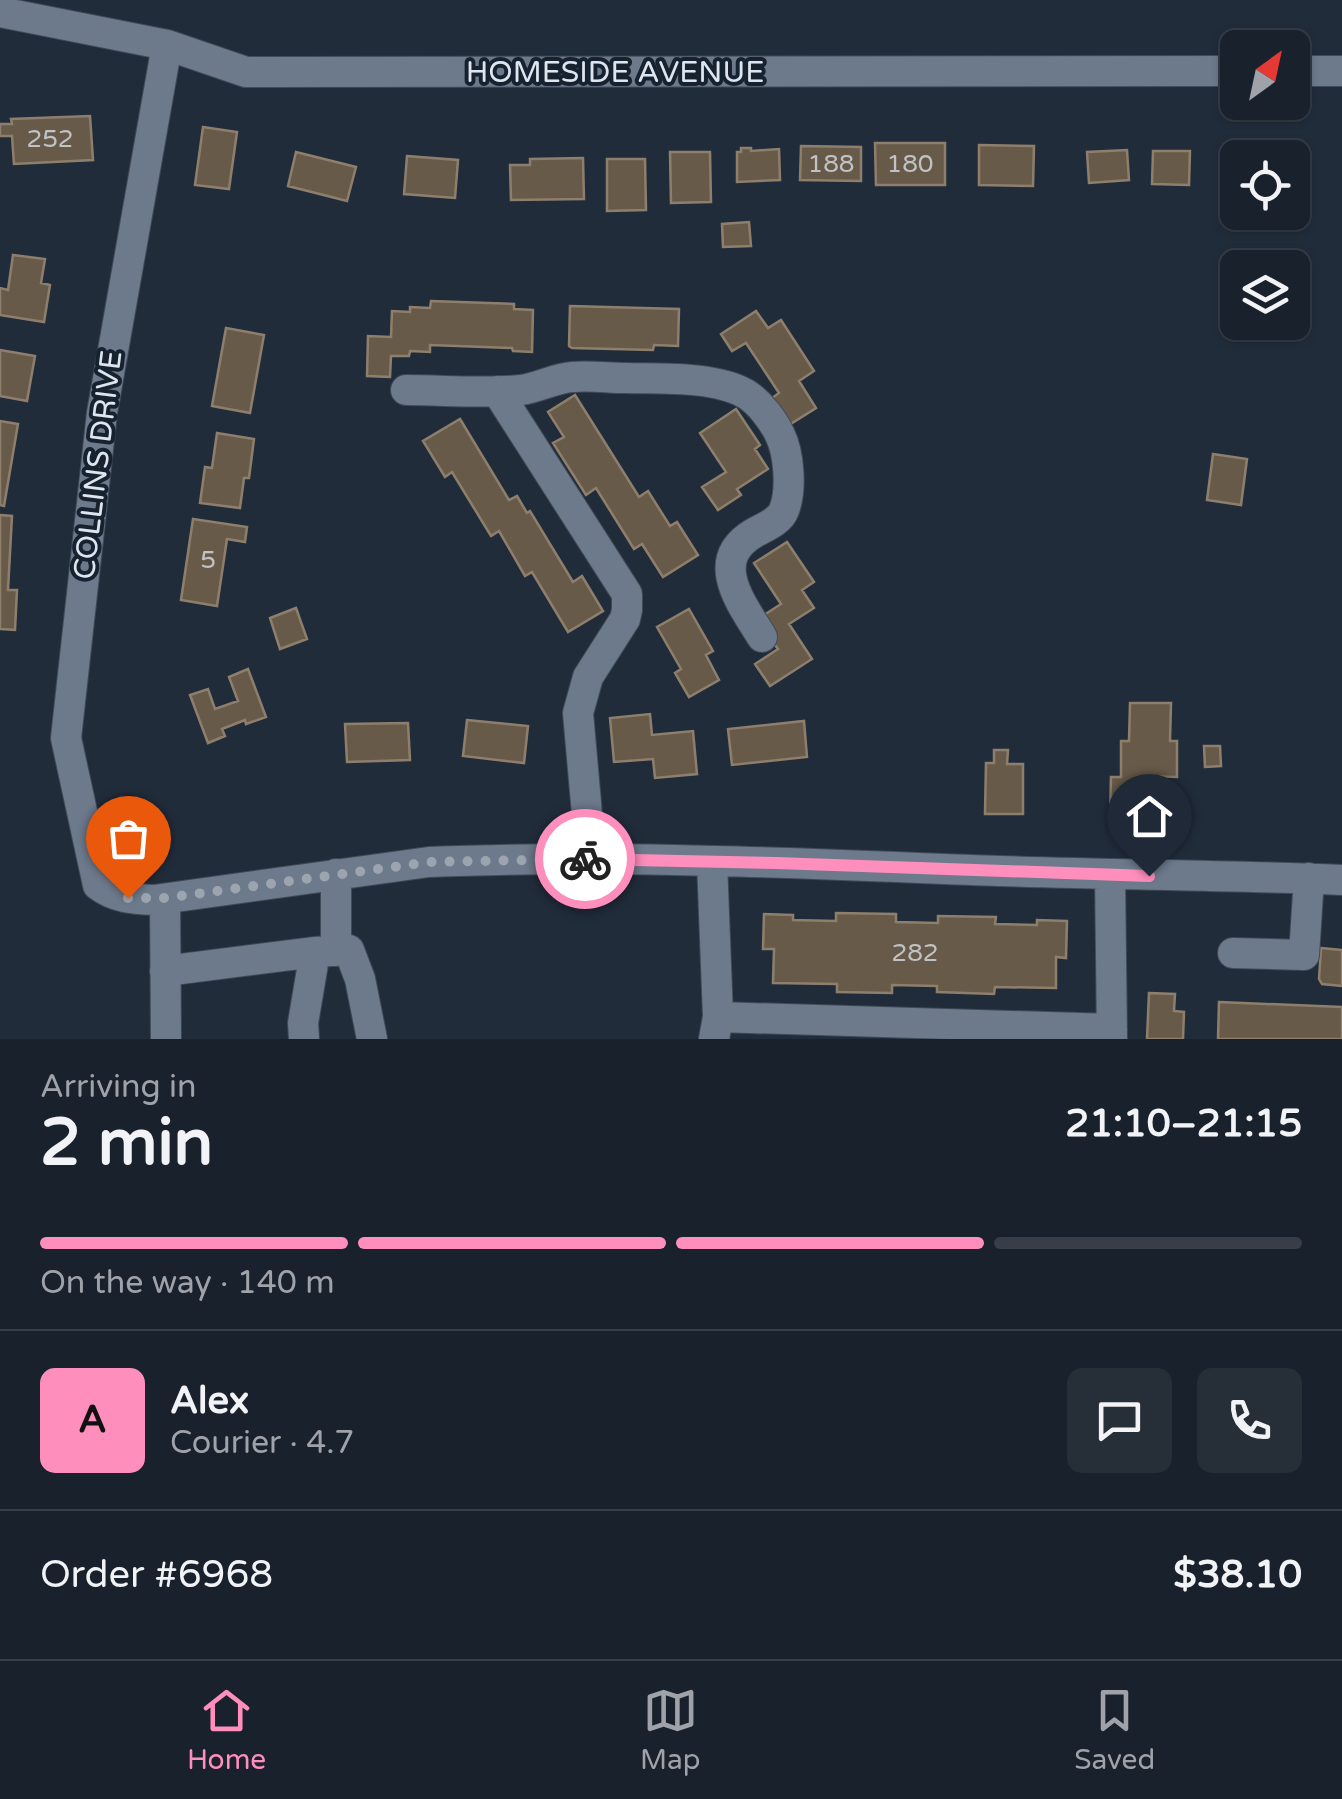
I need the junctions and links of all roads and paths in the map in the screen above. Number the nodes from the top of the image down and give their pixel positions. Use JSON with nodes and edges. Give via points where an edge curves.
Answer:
{"nodes":[{"id":1,"x":0,"y":12,"type":"edge"},
{"id":2,"x":166,"y":46,"type":"junction"},
{"id":3,"x":1342,"y":71,"type":"edge"},
{"id":4,"x":1220,"y":72,"type":"edge"},
{"id":5,"x":1310,"y":72,"type":"edge"},
{"id":6,"x":406,"y":390,"type":"dead end"},
{"id":7,"x":496,"y":390,"type":"junction"},
{"id":8,"x":762,"y":637,"type":"dead end"},
{"id":9,"x":591,"y":859,"type":"junction"},
{"id":10,"x":712,"y":862,"type":"junction"},
{"id":11,"x":336,"y":874,"type":"junction"},
{"id":12,"x":1110,"y":875,"type":"junction"},
{"id":13,"x":1309,"y":878,"type":"junction"},
{"id":14,"x":1342,"y":880,"type":"edge"},
{"id":15,"x":166,"y":898,"type":"junction"},
{"id":16,"x":325,"y":951,"type":"junction"},
{"id":17,"x":1234,"y":953,"type":"dead end"},
{"id":18,"x":165,"y":971,"type":"junction"},
{"id":19,"x":716,"y":1028,"type":"edge"},
{"id":20,"x":962,"y":1032,"type":"edge"},
{"id":21,"x":1112,"y":1034,"type":"edge"},
{"id":22,"x":166,"y":1039,"type":"edge"},
{"id":23,"x":304,"y":1039,"type":"edge"},
{"id":24,"x":372,"y":1039,"type":"edge"}],
"edges":[{"from":1,"to":2,"type":"street","name":"HOMESIDE AVENUE"},
{"from":2,"to":4,"type":"street","name":"HOMESIDE AVENUE","via":[[246,72]]},
{"from":2,"to":15,"type":"street","name":"COLLINS DRIVE","via":[[102,413],[66,738],[98,885],[128,898]]},
{"from":3,"to":5,"type":"street"},
{"from":6,"to":7,"type":"street"},
{"from":7,"to":8,"type":"street","via":[[524,390],[569,376],[689,380],[755,401],[776,427],[788,466],[782,514],[741,542],[731,561],[736,594]]},
{"from":7,"to":9,"type":"street","via":[[627,594],[625,619],[588,677],[578,713]]},
{"from":9,"to":10,"type":"street"},
{"from":9,"to":11,"type":"street","via":[[430,862]]},
{"from":10,"to":12,"type":"street"},
{"from":10,"to":19,"type":"street"},
{"from":11,"to":15,"type":"street"},
{"from":11,"to":16,"type":"street"},
{"from":12,"to":13,"type":"street"},
{"from":12,"to":21,"type":"street"},
{"from":13,"to":14,"type":"street"},
{"from":13,"to":17,"type":"street","via":[[1304,955]]},
{"from":15,"to":18,"type":"street"},
{"from":16,"to":18,"type":"street"},
{"from":16,"to":23,"type":"street"},
{"from":16,"to":24,"type":"street","via":[[349,950]]},
{"from":18,"to":22,"type":"street"},
{"from":19,"to":20,"type":"street"},
{"from":20,"to":21,"type":"street"}]}
